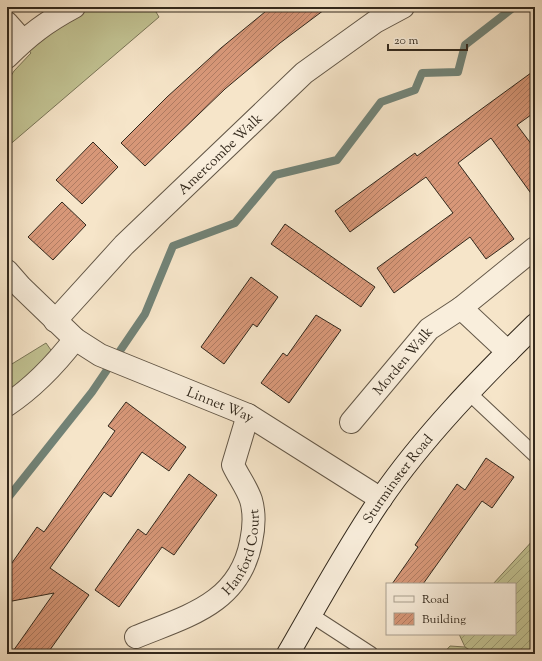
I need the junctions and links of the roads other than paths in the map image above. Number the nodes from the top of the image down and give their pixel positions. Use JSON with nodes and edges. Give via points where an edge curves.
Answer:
{"nodes":[{"id":1,"x":74,"y":7,"type":"edge"},
{"id":2,"x":403,"y":7,"type":"edge"},
{"id":3,"x":7,"y":23,"type":"edge"},
{"id":4,"x":23,"y":41,"type":"junction"},
{"id":5,"x":7,"y":57,"type":"edge"},
{"id":6,"x":535,"y":248,"type":"edge"},
{"id":7,"x":7,"y":271,"type":"edge"},
{"id":8,"x":461,"y":308,"type":"junction"},
{"id":9,"x":55,"y":321,"type":"junction"},
{"id":10,"x":535,"y":325,"type":"edge"},
{"id":11,"x":75,"y":339,"type":"junction"},
{"id":12,"x":508,"y":352,"type":"junction"},
{"id":13,"x":469,"y":392,"type":"junction"},
{"id":14,"x":7,"y":405,"type":"edge"},
{"id":15,"x":248,"y":415,"type":"junction"},
{"id":16,"x":350,"y":422,"type":"dead end"},
{"id":17,"x":535,"y":455,"type":"edge"},
{"id":18,"x":381,"y":499,"type":"junction"},
{"id":19,"x":311,"y":615,"type":"junction"},
{"id":20,"x":136,"y":638,"type":"dead end"},
{"id":21,"x":288,"y":654,"type":"edge"},
{"id":22,"x":371,"y":654,"type":"edge"}],
"edges":[{"from":1,"to":4,"type":"street","via":[[45,23]]},
{"from":2,"to":9,"type":"street","name":"Amercombe Walk","via":[[375,22],[304,73],[124,244]]},
{"from":3,"to":4,"type":"street"},
{"from":4,"to":5,"type":"street"},
{"from":6,"to":8,"type":"street","name":"Morden Walk"},
{"from":7,"to":9,"type":"street","name":"Linnet Way"},
{"from":8,"to":12,"type":"street"},
{"from":8,"to":16,"type":"street","name":"Morden Walk","via":[[429,328]]},
{"from":9,"to":11,"type":"street","name":"Linnet Way"},
{"from":10,"to":12,"type":"street","name":"Sturminster Road"},
{"from":11,"to":14,"type":"street","via":[[56,364],[28,391]]},
{"from":11,"to":15,"type":"street","name":"Linnet Way","via":[[100,354]]},
{"from":12,"to":13,"type":"street","name":"Sturminster Road"},
{"from":13,"to":17,"type":"lane"},
{"from":13,"to":18,"type":"street","name":"Sturminster Road","via":[[417,452]]},
{"from":15,"to":18,"type":"street","name":"Linnet Way"},
{"from":15,"to":20,"type":"street","name":"Hanford Court","via":[[233,465],[251,500],[254,526],[248,555],[240,572],[220,598],[202,610]]},
{"from":18,"to":19,"type":"street","name":"Sturminster Road","via":[[345,554]]},
{"from":19,"to":21,"type":"street","name":"Sturminster Road"},
{"from":19,"to":22,"type":"lane"}]}
